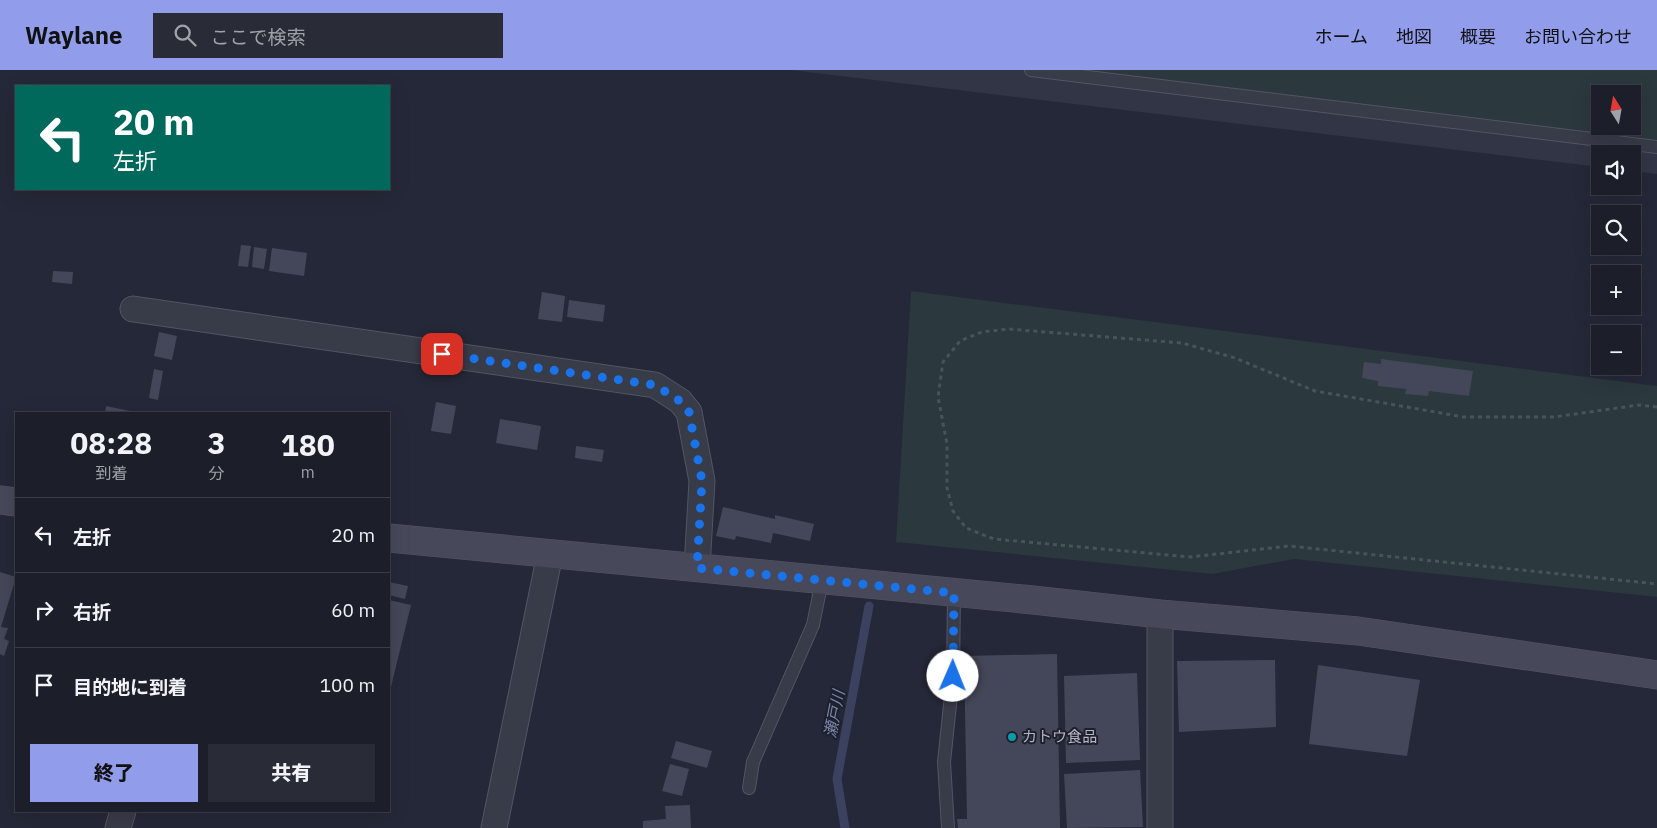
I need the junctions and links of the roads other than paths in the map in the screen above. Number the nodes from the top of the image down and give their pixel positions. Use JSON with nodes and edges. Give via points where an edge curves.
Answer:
{"nodes":[{"id":1,"x":1030,"y":70,"type":"edge"},
{"id":2,"x":1657,"y":147,"type":"edge"},
{"id":3,"x":132,"y":309,"type":"dead end"},
{"id":4,"x":0,"y":500,"type":"edge"},
{"id":5,"x":15,"y":502,"type":"edge"},
{"id":6,"x":390,"y":538,"type":"edge"},
{"id":7,"x":550,"y":554,"type":"junction"},
{"id":8,"x":697,"y":568,"type":"junction"},
{"id":9,"x":822,"y":580,"type":"junction"},
{"id":10,"x":954,"y":593,"type":"junction"},
{"id":11,"x":1160,"y":614,"type":"junction"},
{"id":12,"x":1657,"y":675,"type":"edge"},
{"id":13,"x":750,"y":788,"type":"dead end"},
{"id":14,"x":123,"y":812,"type":"edge"},
{"id":15,"x":118,"y":828,"type":"edge"},
{"id":16,"x":494,"y":828,"type":"edge"},
{"id":17,"x":948,"y":828,"type":"edge"},
{"id":18,"x":1160,"y":828,"type":"edge"}],
"edges":[{"from":1,"to":2,"type":"lane"},
{"from":3,"to":8,"type":"street","via":[[655,385],[680,401],[689,412],[702,481]]},
{"from":4,"to":5,"type":"street"},
{"from":6,"to":7,"type":"street"},
{"from":7,"to":8,"type":"street"},
{"from":7,"to":16,"type":"street"},
{"from":8,"to":9,"type":"street"},
{"from":9,"to":10,"type":"street"},
{"from":9,"to":13,"type":"lane","via":[[813,625],[753,762]]},
{"from":10,"to":11,"type":"street"},
{"from":10,"to":17,"type":"lane","via":[[953,676],[944,762]]},
{"from":11,"to":12,"type":"street","via":[[1358,631]]},
{"from":11,"to":18,"type":"street"},
{"from":14,"to":15,"type":"street"}]}
